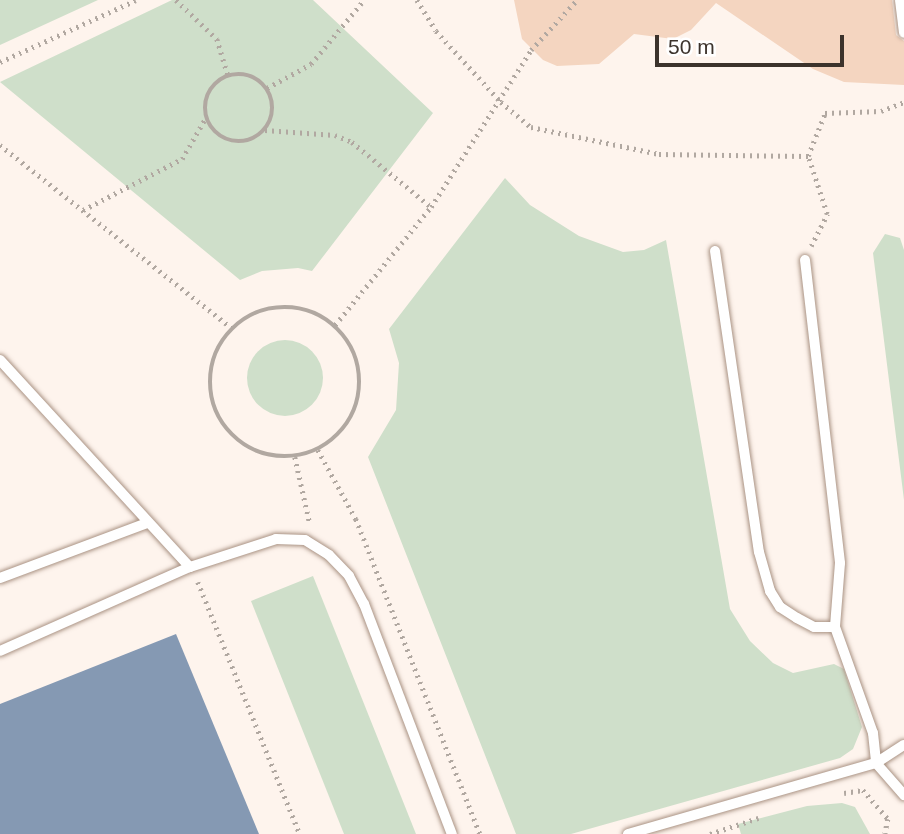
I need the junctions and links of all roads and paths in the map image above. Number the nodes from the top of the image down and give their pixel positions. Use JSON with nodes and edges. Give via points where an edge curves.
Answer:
{"nodes":[{"id":1,"x":136,"y":0,"type":"edge"},
{"id":2,"x":176,"y":0,"type":"edge"},
{"id":3,"x":365,"y":0,"type":"edge"},
{"id":4,"x":417,"y":0,"type":"edge"},
{"id":5,"x":577,"y":0,"type":"edge"},
{"id":6,"x":900,"y":0,"type":"edge"},
{"id":7,"x":904,"y":33,"type":"edge"},
{"id":8,"x":0,"y":62,"type":"edge"},
{"id":9,"x":228,"y":75,"type":"junction"},
{"id":10,"x":267,"y":89,"type":"junction"},
{"id":11,"x":502,"y":102,"type":"junction"},
{"id":12,"x":904,"y":102,"type":"edge"},
{"id":13,"x":206,"y":119,"type":"junction"},
{"id":14,"x":265,"y":130,"type":"junction"},
{"id":15,"x":0,"y":145,"type":"edge"},
{"id":16,"x":808,"y":156,"type":"junction"},
{"id":17,"x":431,"y":207,"type":"junction"},
{"id":18,"x":83,"y":210,"type":"junction"},
{"id":19,"x":715,"y":251,"type":"dead end"},
{"id":20,"x":805,"y":260,"type":"joint"},
{"id":21,"x":335,"y":325,"type":"junction"},
{"id":22,"x":232,"y":328,"type":"junction"},
{"id":23,"x":0,"y":360,"type":"edge"},
{"id":24,"x":318,"y":450,"type":"junction"},
{"id":25,"x":295,"y":457,"type":"junction"},
{"id":26,"x":147,"y":523,"type":"junction"},
{"id":27,"x":305,"y":540,"type":"junction"},
{"id":28,"x":190,"y":567,"type":"junction"},
{"id":29,"x":0,"y":578,"type":"edge"},
{"id":30,"x":835,"y":627,"type":"junction"},
{"id":31,"x":0,"y":650,"type":"edge"},
{"id":32,"x":904,"y":745,"type":"edge"},
{"id":33,"x":876,"y":763,"type":"junction"},
{"id":34,"x":837,"y":794,"type":"dead end"},
{"id":35,"x":904,"y":795,"type":"edge"},
{"id":36,"x":761,"y":817,"type":"dead end"},
{"id":37,"x":300,"y":834,"type":"edge"},
{"id":38,"x":452,"y":834,"type":"edge"},
{"id":39,"x":480,"y":834,"type":"edge"},
{"id":40,"x":628,"y":834,"type":"edge"},
{"id":41,"x":710,"y":834,"type":"edge"},
{"id":42,"x":885,"y":834,"type":"edge"}],
"edges":[{"from":1,"to":8,"type":"path"},
{"from":2,"to":9,"type":"path","via":[[217,38]]},
{"from":3,"to":10,"type":"path","via":[[311,64]]},
{"from":4,"to":11,"type":"path","via":[[436,31]]},
{"from":5,"to":11,"type":"path","via":[[531,50]]},
{"from":6,"to":7,"type":"lane"},
{"from":9,"to":10,"type":"path","via":[[250,76]]},
{"from":9,"to":13,"type":"path","via":[[206,97]]},
{"from":10,"to":14,"type":"path","via":[[273,109]]},
{"from":11,"to":16,"type":"path","via":[[531,127],[659,154]]},
{"from":11,"to":17,"type":"path"},
{"from":12,"to":16,"type":"path","via":[[881,111],[825,113]]},
{"from":13,"to":14,"type":"path","via":[[218,136],[228,141],[249,141]]},
{"from":13,"to":18,"type":"path","via":[[182,159]]},
{"from":14,"to":17,"type":"path","via":[[335,135],[352,142]]},
{"from":15,"to":18,"type":"path"},
{"from":16,"to":20,"type":"path","via":[[827,214]]},
{"from":17,"to":21,"type":"path"},
{"from":18,"to":22,"type":"path"},
{"from":19,"to":30,"type":"lane","via":[[759,552],[770,591],[780,607],[797,618],[814,627]]},
{"from":20,"to":30,"type":"lane","via":[[840,563]]},
{"from":21,"to":22,"type":"path","via":[[294,307],[271,307]]},
{"from":21,"to":24,"type":"path","via":[[357,361],[358,403],[336,438]]},
{"from":22,"to":25,"type":"path","via":[[210,369],[210,393],[217,415],[231,435],[249,449],[272,457]]},
{"from":23,"to":26,"type":"lane"},
{"from":24,"to":25,"type":"path"},
{"from":24,"to":39,"type":"path","via":[[356,519]]},
{"from":25,"to":27,"type":"path","via":[[311,527]]},
{"from":26,"to":28,"type":"lane"},
{"from":26,"to":29,"type":"lane"},
{"from":27,"to":28,"type":"lane","via":[[276,540]]},
{"from":27,"to":38,"type":"lane","via":[[329,555],[349,576],[364,604]]},
{"from":28,"to":31,"type":"lane"},
{"from":28,"to":37,"type":"path"},
{"from":30,"to":33,"type":"lane","via":[[873,733]]},
{"from":32,"to":33,"type":"lane"},
{"from":33,"to":35,"type":"lane"},
{"from":33,"to":40,"type":"lane"},
{"from":34,"to":42,"type":"path","via":[[863,790],[888,819]]},
{"from":36,"to":41,"type":"path"}]}
